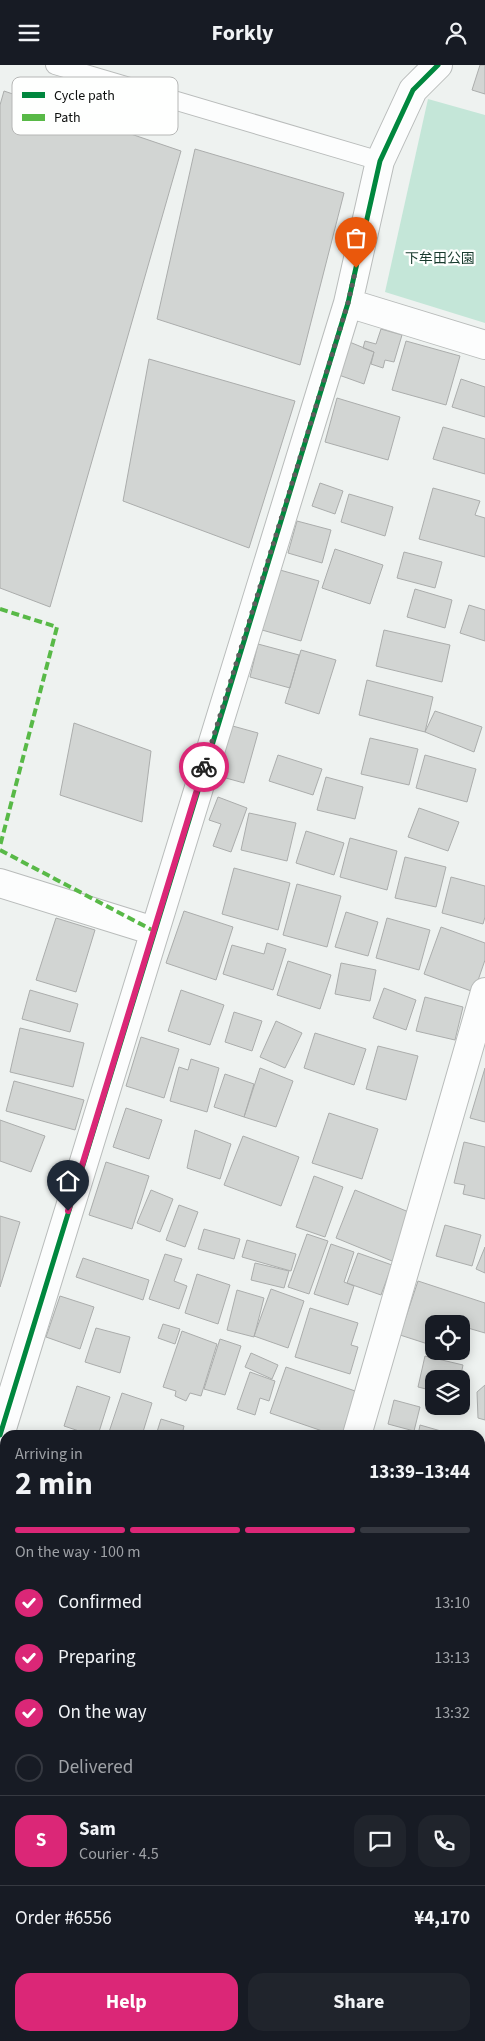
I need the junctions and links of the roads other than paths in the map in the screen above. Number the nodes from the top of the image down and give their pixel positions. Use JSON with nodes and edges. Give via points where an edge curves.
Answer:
{"nodes":[{"id":1,"x":55,"y":65,"type":"edge"},
{"id":2,"x":438,"y":65,"type":"edge"},
{"id":3,"x":96,"y":77,"type":"edge"},
{"id":4,"x":178,"y":101,"type":"edge"},
{"id":5,"x":380,"y":161,"type":"junction"},
{"id":6,"x":348,"y":303,"type":"junction"},
{"id":7,"x":485,"y":345,"type":"edge"},
{"id":8,"x":0,"y":883,"type":"edge"},
{"id":9,"x":154,"y":931,"type":"junction"},
{"id":10,"x":485,"y":992,"type":"edge"},
{"id":11,"x":2,"y":1430,"type":"edge"},
{"id":12,"x":358,"y":1430,"type":"edge"}],
"edges":[{"from":1,"to":3,"type":"lane"},
{"from":2,"to":5,"type":"street","via":[[413,90]]},
{"from":4,"to":5,"type":"lane"},
{"from":5,"to":6,"type":"street"},
{"from":6,"to":7,"type":"street"},
{"from":6,"to":9,"type":"street"},
{"from":8,"to":9,"type":"street"},
{"from":9,"to":11,"type":"street"},
{"from":10,"to":12,"type":"street"}]}
